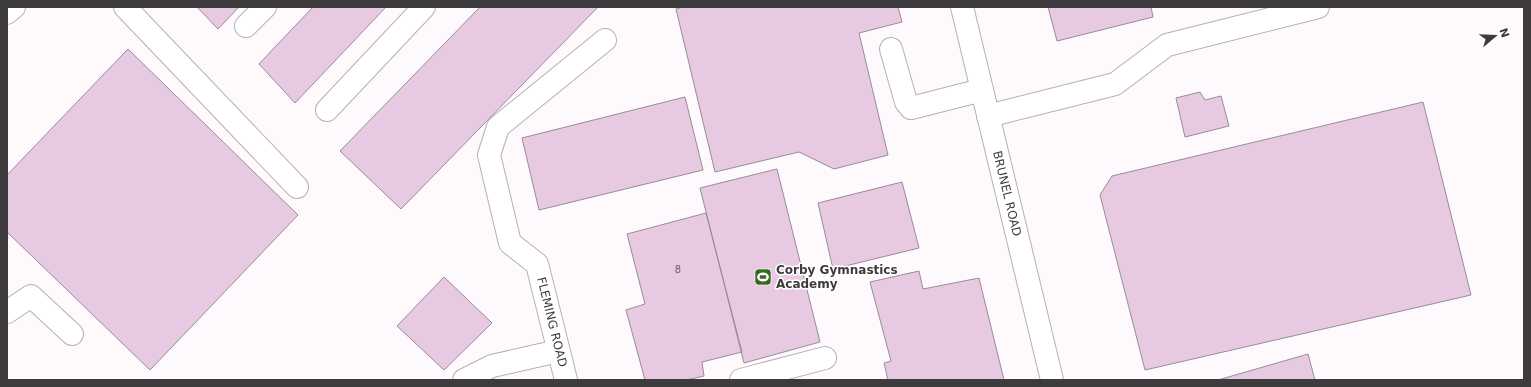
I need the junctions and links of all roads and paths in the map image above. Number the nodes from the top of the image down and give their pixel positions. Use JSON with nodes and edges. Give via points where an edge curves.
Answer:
{"nodes":[{"id":1,"x":14,"y":7,"type":"edge"},
{"id":2,"x":125,"y":7,"type":"edge"},
{"id":3,"x":265,"y":7,"type":"edge"},
{"id":4,"x":424,"y":7,"type":"edge"},
{"id":5,"x":962,"y":7,"type":"edge"},
{"id":6,"x":1318,"y":7,"type":"edge"},
{"id":7,"x":7,"y":13,"type":"edge"},
{"id":8,"x":246,"y":26,"type":"dead end"},
{"id":9,"x":605,"y":40,"type":"dead end"},
{"id":10,"x":891,"y":49,"type":"dead end"},
{"id":11,"x":982,"y":90,"type":"junction"},
{"id":12,"x":328,"y":110,"type":"dead end"},
{"id":13,"x":988,"y":116,"type":"junction"},
{"id":14,"x":297,"y":187,"type":"dead end"},
{"id":15,"x":7,"y":312,"type":"edge"},
{"id":16,"x":72,"y":334,"type":"dead end"},
{"id":17,"x":558,"y":351,"type":"junction"},
{"id":18,"x":825,"y":358,"type":"dead end"},
{"id":19,"x":464,"y":380,"type":"edge"},
{"id":20,"x":566,"y":380,"type":"edge"},
{"id":21,"x":741,"y":380,"type":"edge"},
{"id":22,"x":1052,"y":380,"type":"edge"}],
"edges":[{"from":1,"to":7,"type":"street"},
{"from":2,"to":14,"type":"street"},
{"from":3,"to":8,"type":"street"},
{"from":4,"to":12,"type":"street"},
{"from":5,"to":11,"type":"street","name":"BRUNEL ROAD"},
{"from":6,"to":13,"type":"street","via":[[1167,45],[1115,84]]},
{"from":9,"to":17,"type":"street","name":"FLEMING ROAD","via":[[498,127],[489,154],[510,243],[538,264]]},
{"from":10,"to":11,"type":"street","via":[[906,102],[911,108]]},
{"from":11,"to":13,"type":"street","name":"BRUNEL ROAD"},
{"from":13,"to":22,"type":"street","name":"BRUNEL ROAD"},
{"from":15,"to":16,"type":"street","via":[[31,296]]},
{"from":17,"to":19,"type":"street","via":[[492,366]]},
{"from":17,"to":20,"type":"street","name":"FLEMING ROAD"},
{"from":18,"to":21,"type":"street"}]}
